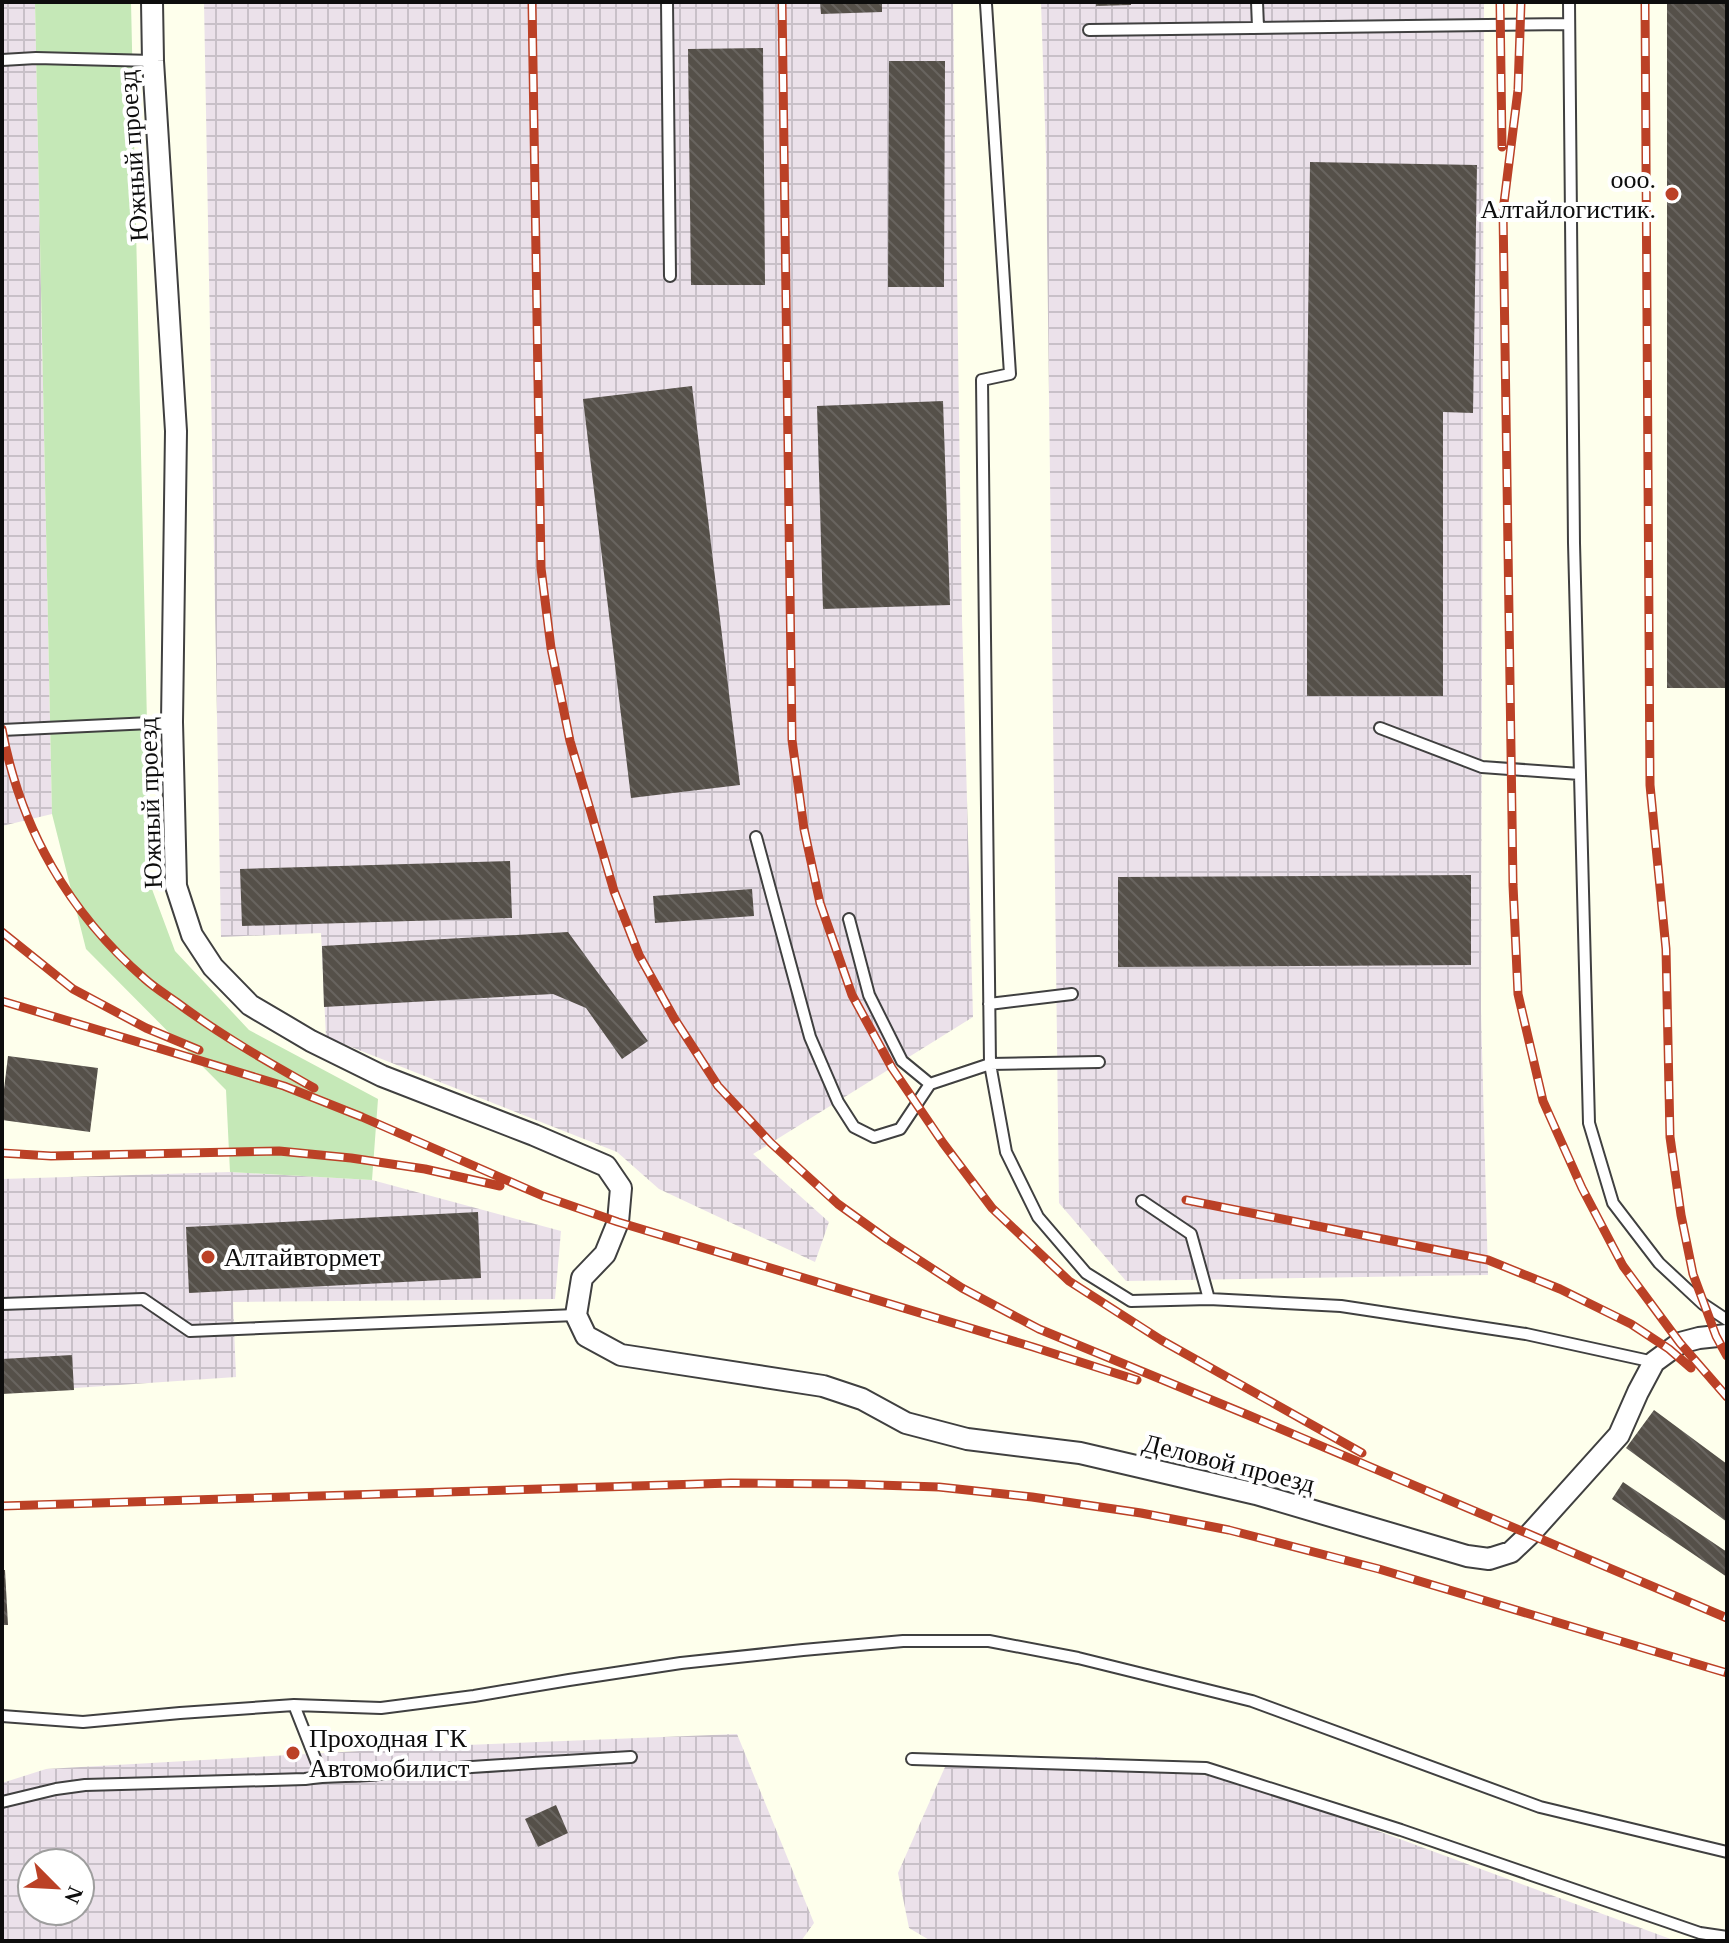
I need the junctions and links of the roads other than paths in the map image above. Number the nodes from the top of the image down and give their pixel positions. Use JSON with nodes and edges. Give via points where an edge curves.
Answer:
{"nodes":[{"id":1,"x":152,"y":2,"type":"edge"},
{"id":2,"x":667,"y":2,"type":"edge"},
{"id":3,"x":1257,"y":2,"type":"edge"},
{"id":4,"x":1569,"y":2,"type":"edge"},
{"id":5,"x":986,"y":4,"type":"edge"},
{"id":6,"x":1569,"y":24,"type":"junction"},
{"id":7,"x":1258,"y":27,"type":"junction"},
{"id":8,"x":1089,"y":30,"type":"dead end"},
{"id":9,"x":2,"y":60,"type":"edge"},
{"id":10,"x":153,"y":61,"type":"junction"},
{"id":11,"x":670,"y":276,"type":"dead end"},
{"id":12,"x":172,"y":722,"type":"junction"},
{"id":13,"x":1380,"y":728,"type":"dead end"},
{"id":14,"x":2,"y":730,"type":"edge"},
{"id":15,"x":1580,"y":774,"type":"junction"},
{"id":16,"x":756,"y":837,"type":"dead end"},
{"id":17,"x":849,"y":919,"type":"dead end"},
{"id":18,"x":1072,"y":994,"type":"dead end"},
{"id":19,"x":989,"y":1004,"type":"junction"},
{"id":20,"x":1099,"y":1062,"type":"dead end"},
{"id":21,"x":990,"y":1064,"type":"junction"},
{"id":22,"x":930,"y":1084,"type":"junction"},
{"id":23,"x":1142,"y":1201,"type":"dead end"},
{"id":24,"x":1209,"y":1299,"type":"junction"},
{"id":25,"x":2,"y":1304,"type":"edge"},
{"id":26,"x":576,"y":1315,"type":"junction"},
{"id":27,"x":1727,"y":1320,"type":"edge"},
{"id":28,"x":1727,"y":1335,"type":"edge"},
{"id":29,"x":1654,"y":1362,"type":"junction"},
{"id":30,"x":294,"y":1705,"type":"junction"},
{"id":31,"x":2,"y":1716,"type":"edge"},
{"id":32,"x":631,"y":1757,"type":"dead end"},
{"id":33,"x":912,"y":1759,"type":"dead end"},
{"id":34,"x":322,"y":1776,"type":"junction"},
{"id":35,"x":2,"y":1802,"type":"edge"},
{"id":36,"x":1727,"y":1852,"type":"edge"},
{"id":37,"x":1727,"y":1937,"type":"edge"}],
"edges":[{"from":1,"to":10,"type":"street","name":"Южный проезд"},
{"from":2,"to":11,"type":"lane"},
{"from":3,"to":7,"type":"lane"},
{"from":4,"to":6,"type":"lane"},
{"from":5,"to":19,"type":"lane","via":[[1010,374],[982,380]]},
{"from":6,"to":7,"type":"lane"},
{"from":6,"to":15,"type":"lane"},
{"from":7,"to":8,"type":"lane"},
{"from":9,"to":10,"type":"lane"},
{"from":10,"to":12,"type":"street","name":"Южный проезд","via":[[176,431]]},
{"from":12,"to":14,"type":"lane"},
{"from":12,"to":26,"type":"street","name":"Южный проезд","via":[[176,886],[192,935],[213,967],[250,1005],[311,1041],[382,1076],[606,1166],[621,1188],[618,1222],[605,1254],[582,1278]]},
{"from":13,"to":15,"type":"lane","via":[[1482,767]]},
{"from":15,"to":27,"type":"lane","via":[[1589,1123],[1613,1203],[1659,1263]]},
{"from":16,"to":22,"type":"lane","via":[[810,1037],[854,1127],[874,1137],[900,1129]]},
{"from":17,"to":22,"type":"lane","via":[[869,995],[902,1061]]},
{"from":18,"to":19,"type":"lane"},
{"from":19,"to":21,"type":"lane"},
{"from":20,"to":21,"type":"lane"},
{"from":21,"to":22,"type":"lane"},
{"from":21,"to":24,"type":"lane","via":[[1006,1152],[1038,1217],[1086,1273],[1131,1301]]},
{"from":23,"to":24,"type":"lane","via":[[1191,1234]]},
{"from":24,"to":29,"type":"lane","via":[[1341,1306],[1526,1334]]},
{"from":25,"to":26,"type":"lane","via":[[143,1299],[190,1331]]},
{"from":26,"to":29,"type":"street","name":"Деловой проезд","via":[[586,1336],[621,1355],[823,1386],[862,1399],[906,1423],[967,1439],[1080,1453],[1256,1494],[1489,1559],[1511,1552],[1530,1534],[1619,1435]]},
{"from":28,"to":29,"type":"street","via":[[1680,1343]]},
{"from":30,"to":31,"type":"lane","via":[[83,1722]]},
{"from":30,"to":34,"type":"lane"},
{"from":30,"to":36,"type":"lane","via":[[381,1708],[681,1663],[903,1641],[989,1641],[1252,1701],[1540,1807]]},
{"from":32,"to":34,"type":"lane"},
{"from":33,"to":37,"type":"lane","via":[[1206,1768],[1700,1933]]},
{"from":34,"to":35,"type":"lane","via":[[85,1785]]}]}
